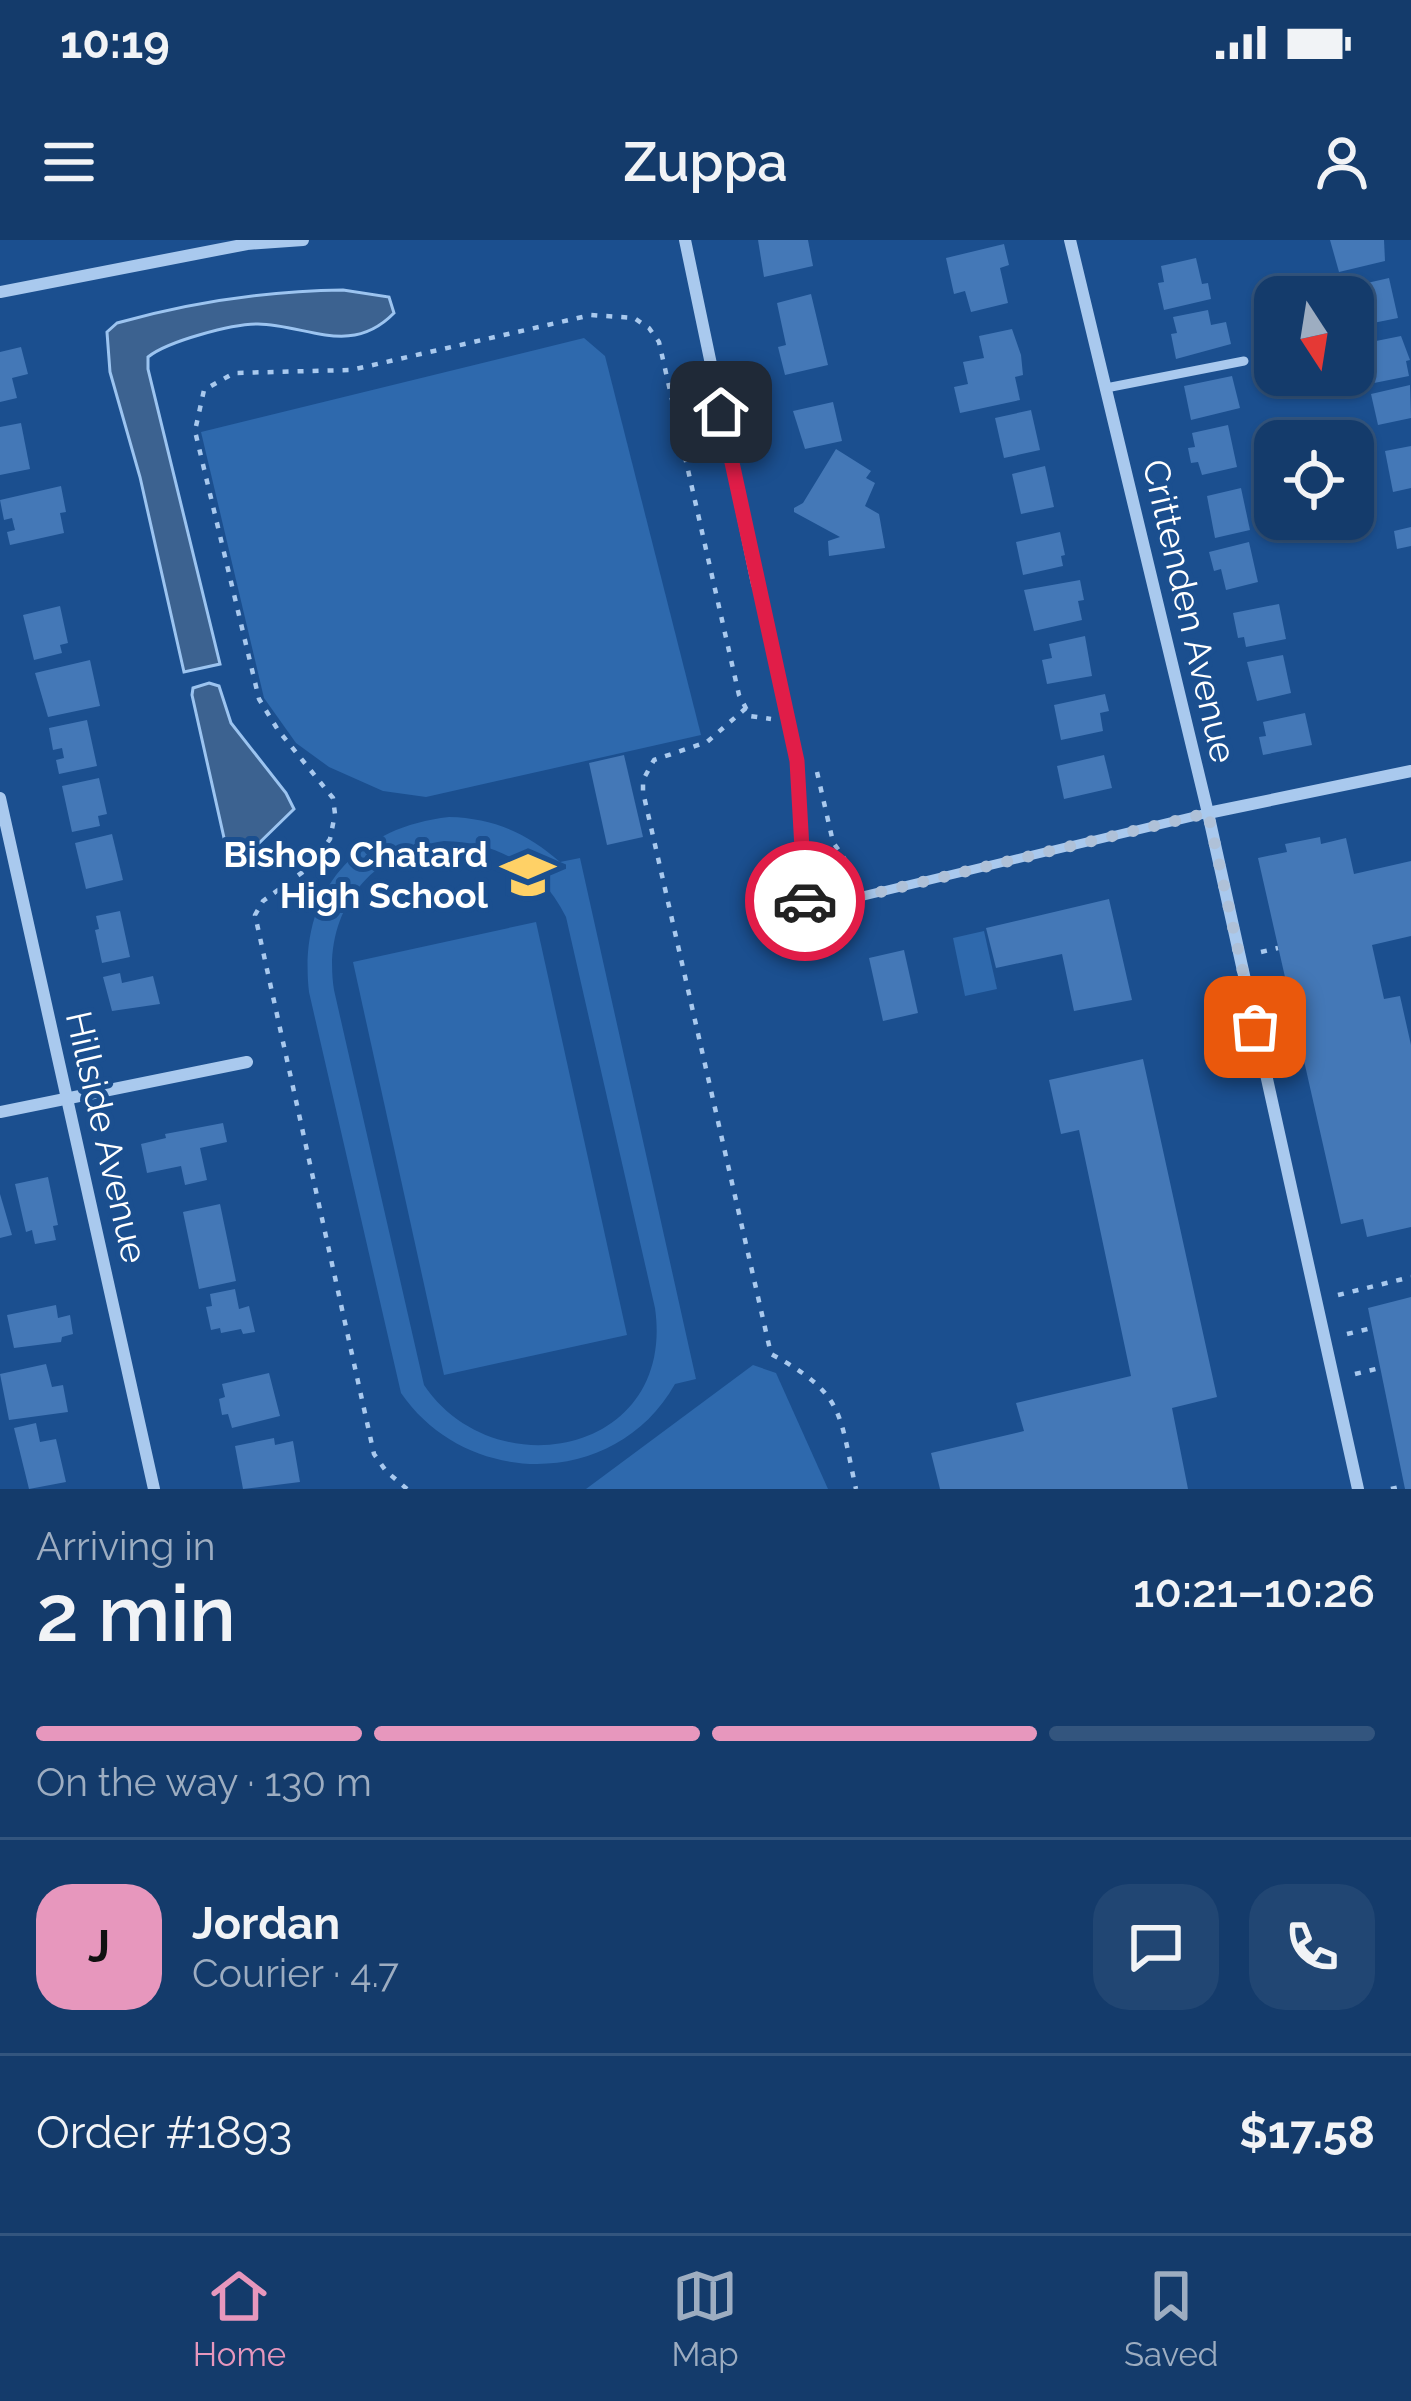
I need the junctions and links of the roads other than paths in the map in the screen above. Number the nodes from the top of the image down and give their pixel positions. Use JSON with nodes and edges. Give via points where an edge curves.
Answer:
{"nodes":[{"id":1,"x":303,"y":240,"type":"edge"},
{"id":2,"x":685,"y":240,"type":"edge"},
{"id":3,"x":1070,"y":240,"type":"edge"},
{"id":4,"x":247,"y":242,"type":"edge"},
{"id":5,"x":0,"y":292,"type":"edge"},
{"id":6,"x":1244,"y":362,"type":"dead end"},
{"id":7,"x":1106,"y":388,"type":"junction"},
{"id":8,"x":758,"y":584,"type":"joint"},
{"id":9,"x":1411,"y":771,"type":"edge"},
{"id":10,"x":0,"y":797,"type":"edge"},
{"id":11,"x":1208,"y":813,"type":"junction"},
{"id":12,"x":247,"y":1062,"type":"dead end"},
{"id":13,"x":67,"y":1098,"type":"junction"},
{"id":14,"x":0,"y":1112,"type":"edge"},
{"id":15,"x":154,"y":1489,"type":"edge"},
{"id":16,"x":1358,"y":1489,"type":"edge"}],
"edges":[{"from":1,"to":4,"type":"street"},
{"from":2,"to":8,"type":"street"},
{"from":3,"to":7,"type":"street","name":"Crittenden Avenue"},
{"from":4,"to":5,"type":"street"},
{"from":6,"to":7,"type":"lane"},
{"from":7,"to":11,"type":"street","name":"Crittenden Avenue"},
{"from":8,"to":11,"type":"lane","via":[[797,761],[806,910]]},
{"from":9,"to":11,"type":"street"},
{"from":10,"to":13,"type":"street","name":"Hillside Avenue"},
{"from":11,"to":16,"type":"street","name":"Crittenden Avenue"},
{"from":12,"to":13,"type":"street"},
{"from":13,"to":14,"type":"street"},
{"from":13,"to":15,"type":"street","name":"Hillside Avenue"}]}
